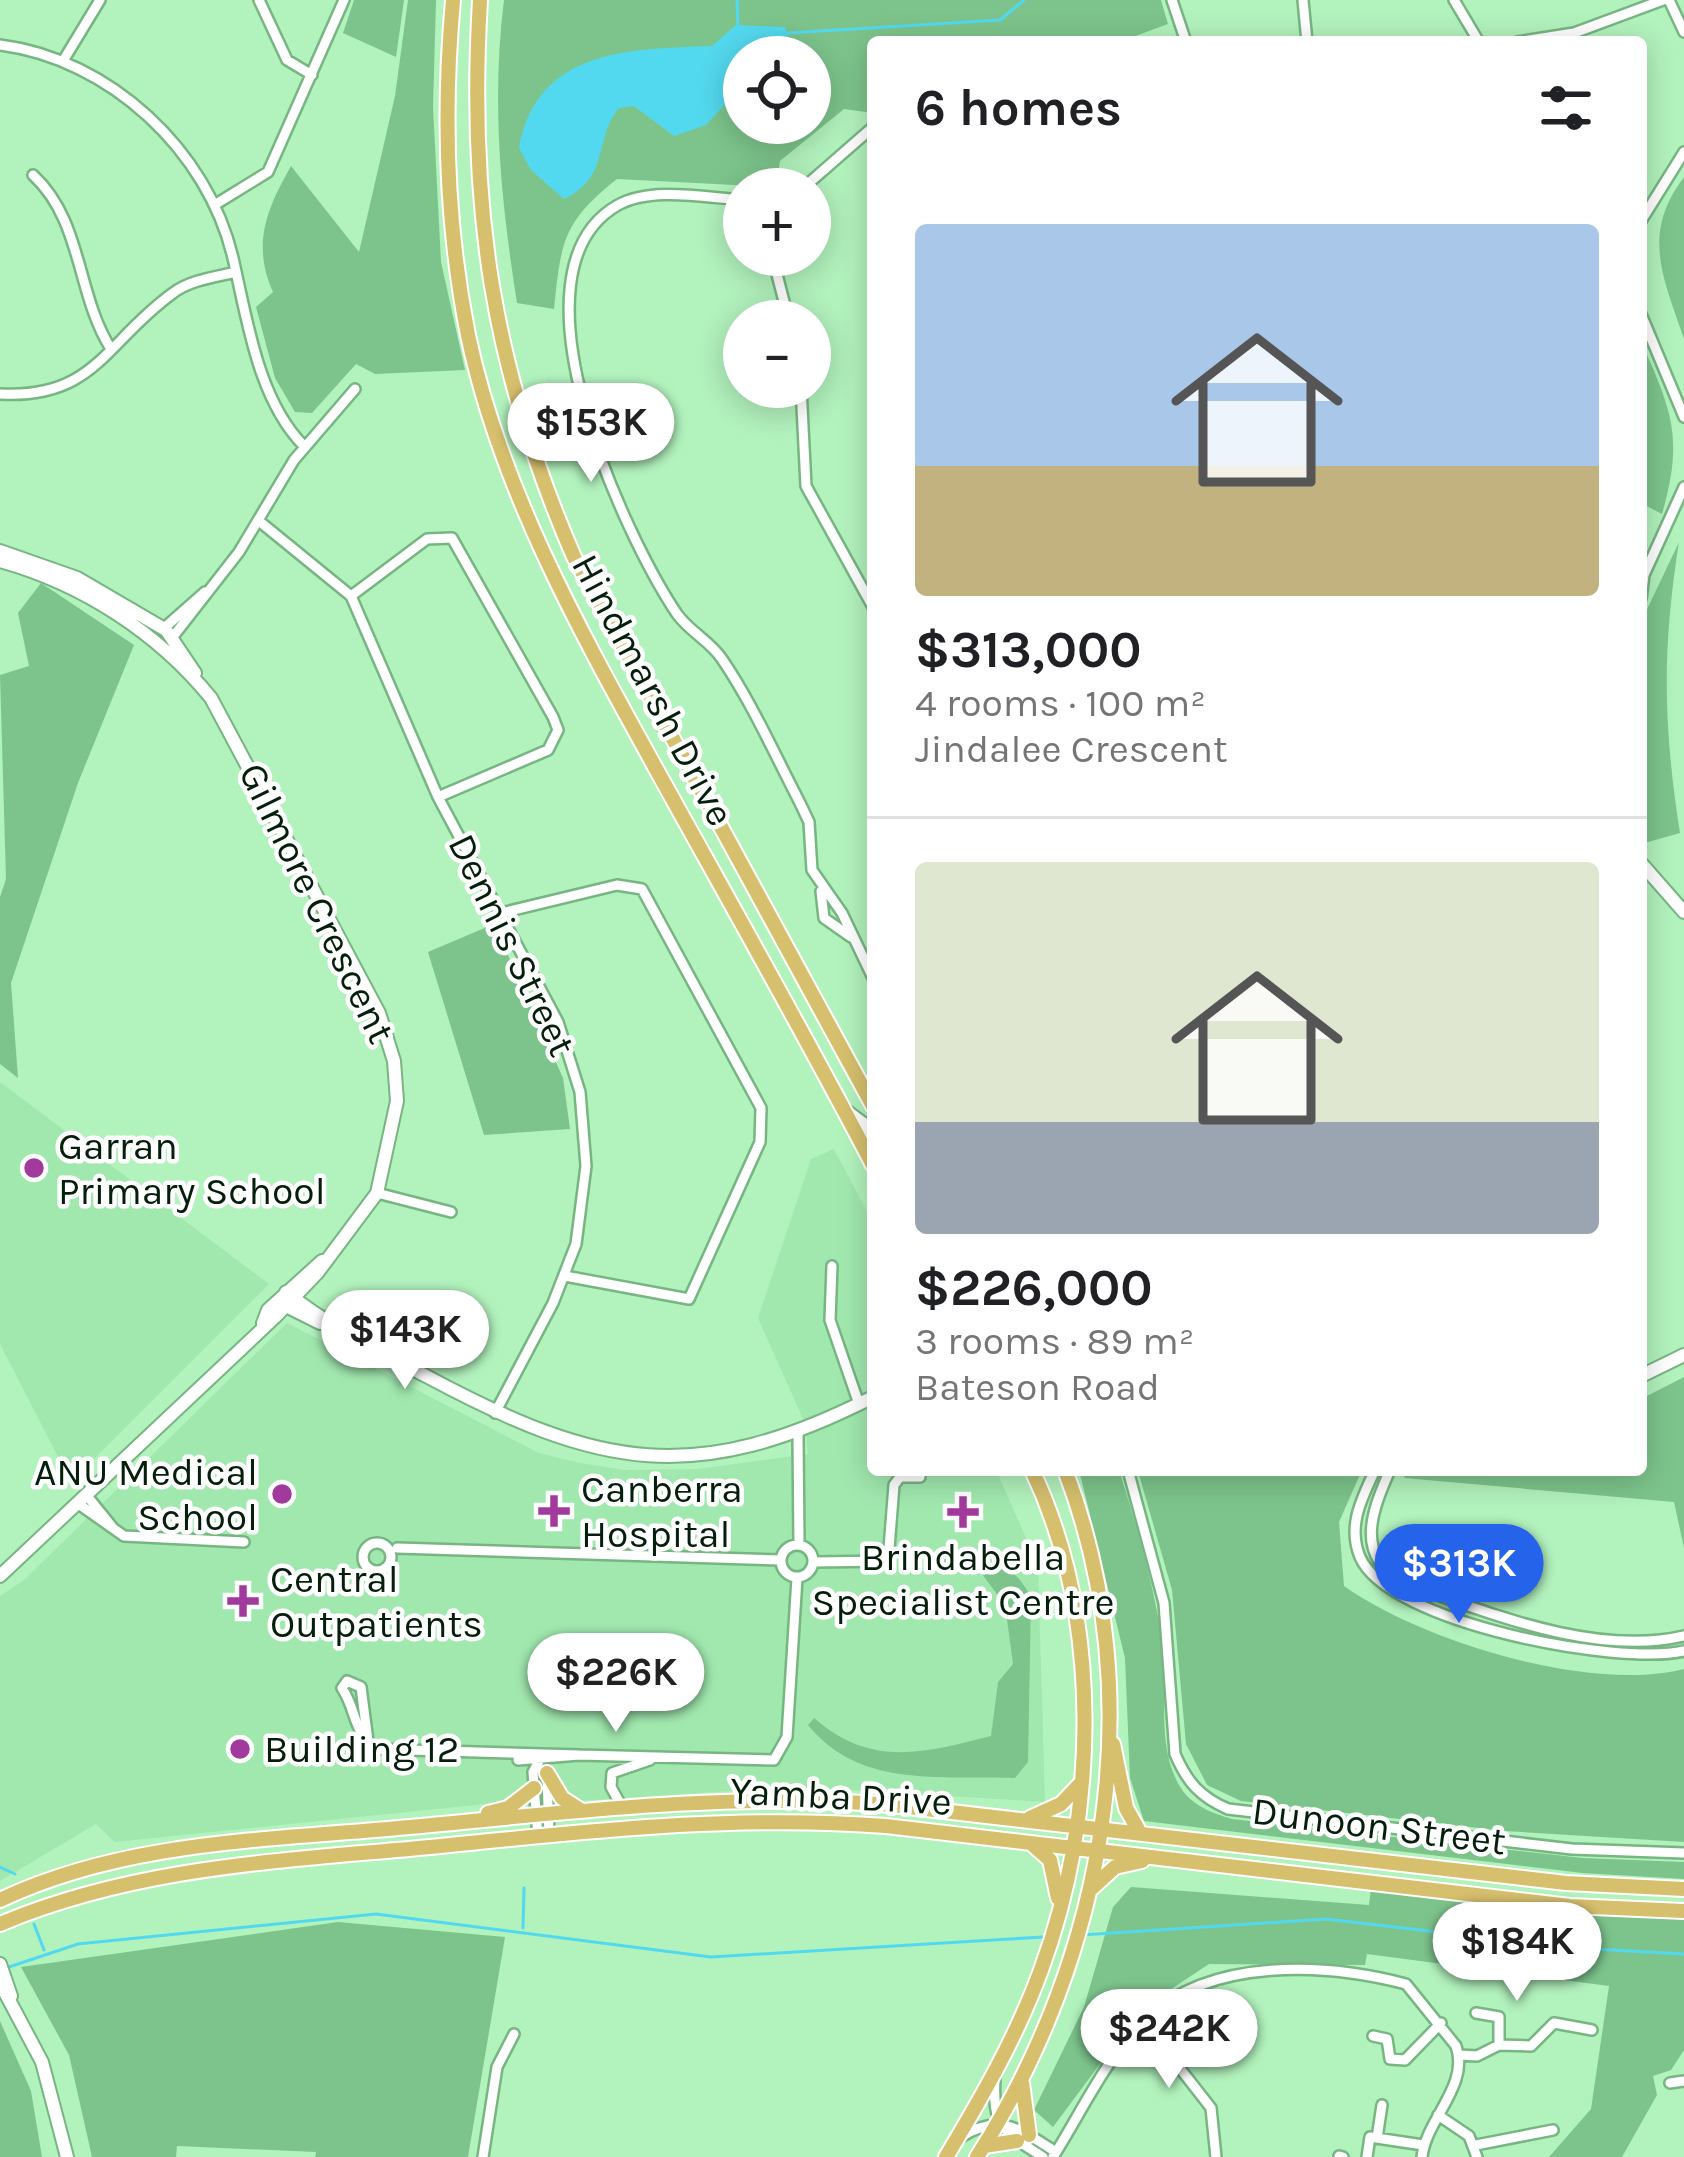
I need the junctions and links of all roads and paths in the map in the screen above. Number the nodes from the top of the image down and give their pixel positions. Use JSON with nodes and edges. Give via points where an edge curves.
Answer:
{"nodes":[{"id":1,"x":100,"y":0,"type":"edge"},
{"id":2,"x":259,"y":0,"type":"edge"},
{"id":3,"x":344,"y":0,"type":"edge"},
{"id":4,"x":453,"y":0,"type":"edge"},
{"id":5,"x":480,"y":0,"type":"edge"},
{"id":6,"x":1172,"y":0,"type":"edge"},
{"id":7,"x":1303,"y":0,"type":"edge"},
{"id":8,"x":1454,"y":0,"type":"edge"},
{"id":9,"x":1666,"y":0,"type":"edge"},
{"id":10,"x":1464,"y":25,"type":"junction"},
{"id":11,"x":1684,"y":32,"type":"edge"},
{"id":12,"x":1184,"y":36,"type":"edge"},
{"id":13,"x":1306,"y":36,"type":"edge"},
{"id":14,"x":1464,"y":36,"type":"edge"},
{"id":15,"x":1473,"y":36,"type":"edge"},
{"id":16,"x":1555,"y":36,"type":"edge"},
{"id":17,"x":0,"y":45,"type":"edge"},
{"id":18,"x":63,"y":61,"type":"junction"},
{"id":19,"x":312,"y":75,"type":"junction"},
{"id":20,"x":867,"y":132,"type":"edge"},
{"id":21,"x":1684,"y":152,"type":"edge"},
{"id":22,"x":826,"y":168,"type":"edge"},
{"id":23,"x":33,"y":176,"type":"dead end"},
{"id":24,"x":723,"y":199,"type":"edge"},
{"id":25,"x":216,"y":205,"type":"junction"},
{"id":26,"x":1647,"y":211,"type":"edge"},
{"id":27,"x":236,"y":272,"type":"junction"},
{"id":28,"x":1647,"y":328,"type":"edge"},
{"id":29,"x":111,"y":349,"type":"junction"},
{"id":30,"x":355,"y":389,"type":"dead end"},
{"id":31,"x":0,"y":394,"type":"edge"},
{"id":32,"x":802,"y":408,"type":"edge"},
{"id":33,"x":1684,"y":417,"type":"edge"},
{"id":34,"x":304,"y":446,"type":"junction"},
{"id":35,"x":1684,"y":487,"type":"edge"},
{"id":36,"x":259,"y":520,"type":"junction"},
{"id":37,"x":0,"y":551,"type":"edge"},
{"id":38,"x":0,"y":561,"type":"edge"},
{"id":39,"x":1647,"y":568,"type":"edge"},
{"id":40,"x":351,"y":596,"type":"junction"},
{"id":41,"x":867,"y":596,"type":"edge"},
{"id":42,"x":114,"y":605,"type":"junction"},
{"id":43,"x":163,"y":638,"type":"junction"},
{"id":44,"x":438,"y":797,"type":"junction"},
{"id":45,"x":1647,"y":870,"type":"edge"},
{"id":46,"x":820,"y":886,"type":"junction"},
{"id":47,"x":1684,"y":912,"type":"edge"},
{"id":48,"x":501,"y":913,"type":"junction"},
{"id":49,"x":852,"y":938,"type":"junction"},
{"id":50,"x":867,"y":967,"type":"edge"},
{"id":51,"x":867,"y":1093,"type":"edge"},
{"id":52,"x":844,"y":1110,"type":"junction"},
{"id":53,"x":867,"y":1127,"type":"edge"},
{"id":54,"x":867,"y":1154,"type":"edge"},
{"id":55,"x":377,"y":1193,"type":"junction"},
{"id":56,"x":452,"y":1212,"type":"dead end"},
{"id":57,"x":832,"y":1266,"type":"dead end"},
{"id":58,"x":565,"y":1276,"type":"junction"},
{"id":59,"x":285,"y":1299,"type":"junction"},
{"id":60,"x":1684,"y":1355,"type":"edge"},
{"id":61,"x":1647,"y":1373,"type":"edge"},
{"id":62,"x":867,"y":1400,"type":"edge"},
{"id":63,"x":859,"y":1404,"type":"junction"},
{"id":64,"x":495,"y":1413,"type":"junction"},
{"id":65,"x":798,"y":1435,"type":"junction"},
{"id":66,"x":1034,"y":1476,"type":"edge"},
{"id":67,"x":1067,"y":1476,"type":"edge"},
{"id":68,"x":1130,"y":1476,"type":"edge"},
{"id":69,"x":1372,"y":1476,"type":"edge"},
{"id":70,"x":1387,"y":1476,"type":"edge"},
{"id":71,"x":920,"y":1477,"type":"dead end"},
{"id":72,"x":84,"y":1501,"type":"junction"},
{"id":73,"x":244,"y":1542,"type":"dead end"},
{"id":74,"x":799,"y":1545,"type":"junction"},
{"id":75,"x":391,"y":1551,"type":"dead end"},
{"id":76,"x":781,"y":1560,"type":"junction"},
{"id":77,"x":813,"y":1562,"type":"junction"},
{"id":78,"x":0,"y":1576,"type":"edge"},
{"id":79,"x":796,"y":1578,"type":"junction"},
{"id":80,"x":1684,"y":1636,"type":"edge"},
{"id":81,"x":1684,"y":1651,"type":"edge"},
{"id":82,"x":1109,"y":1734,"type":"junction"},
{"id":83,"x":368,"y":1741,"type":"junction"},
{"id":84,"x":513,"y":1758,"type":"junction"},
{"id":85,"x":650,"y":1760,"type":"junction"},
{"id":86,"x":542,"y":1763,"type":"junction"},
{"id":87,"x":1080,"y":1784,"type":"junction"},
{"id":88,"x":534,"y":1789,"type":"junction"},
{"id":89,"x":623,"y":1808,"type":"junction"},
{"id":90,"x":582,"y":1811,"type":"junction"},
{"id":91,"x":542,"y":1815,"type":"junction"},
{"id":92,"x":1019,"y":1821,"type":"junction"},
{"id":93,"x":461,"y":1822,"type":"junction"},
{"id":94,"x":1076,"y":1826,"type":"junction"},
{"id":95,"x":1101,"y":1828,"type":"junction"},
{"id":96,"x":1141,"y":1833,"type":"junction"},
{"id":97,"x":543,"y":1837,"type":"junction"},
{"id":98,"x":1028,"y":1842,"type":"junction"},
{"id":99,"x":1071,"y":1846,"type":"junction"},
{"id":100,"x":1097,"y":1850,"type":"junction"},
{"id":101,"x":1684,"y":1853,"type":"edge"},
{"id":102,"x":1172,"y":1858,"type":"junction"},
{"id":103,"x":1092,"y":1888,"type":"junction"},
{"id":104,"x":1684,"y":1889,"type":"edge"},
{"id":105,"x":2,"y":1898,"type":"edge"},
{"id":106,"x":1684,"y":1911,"type":"edge"},
{"id":107,"x":1059,"y":1913,"type":"junction"},
{"id":108,"x":8,"y":1921,"type":"edge"},
{"id":109,"x":0,"y":1936,"type":"edge"},
{"id":110,"x":2,"y":1973,"type":"edge"},
{"id":111,"x":1476,"y":2013,"type":"dead end"},
{"id":112,"x":1143,"y":2021,"type":"junction"},
{"id":113,"x":1441,"y":2023,"type":"junction"},
{"id":114,"x":1592,"y":2030,"type":"dead end"},
{"id":115,"x":514,"y":2034,"type":"dead end"},
{"id":116,"x":1373,"y":2036,"type":"dead end"},
{"id":117,"x":1499,"y":2045,"type":"junction"},
{"id":118,"x":1460,"y":2055,"type":"junction"},
{"id":119,"x":996,"y":2070,"type":"junction"},
{"id":120,"x":1022,"y":2078,"type":"junction"},
{"id":121,"x":1684,"y":2081,"type":"edge"},
{"id":122,"x":1670,"y":2083,"type":"dead end"},
{"id":123,"x":1382,"y":2105,"type":"dead end"},
{"id":124,"x":1438,"y":2115,"type":"junction"},
{"id":125,"x":998,"y":2121,"type":"junction"},
{"id":126,"x":1552,"y":2130,"type":"dead end"},
{"id":127,"x":1023,"y":2138,"type":"junction"},
{"id":128,"x":1377,"y":2138,"type":"junction"},
{"id":129,"x":956,"y":2140,"type":"junction"},
{"id":130,"x":981,"y":2151,"type":"edge"},
{"id":131,"x":1423,"y":2151,"type":"edge"},
{"id":132,"x":1477,"y":2151,"type":"edge"},
{"id":133,"x":1054,"y":2155,"type":"edge"},
{"id":134,"x":67,"y":2157,"type":"edge"},
{"id":135,"x":482,"y":2157,"type":"edge"},
{"id":136,"x":946,"y":2157,"type":"edge"},
{"id":137,"x":1043,"y":2157,"type":"edge"},
{"id":138,"x":1216,"y":2157,"type":"edge"},
{"id":139,"x":1367,"y":2157,"type":"edge"}],
"edges":[{"from":1,"to":18,"type":"street"},
{"from":2,"to":19,"type":"street","via":[[287,60]]},
{"from":3,"to":19,"type":"street"},
{"from":4,"to":52,"type":"main road","name":"Hindmarsh Drive","via":[[447,125],[457,267],[492,415],[548,566]]},
{"from":5,"to":51,"type":"main road","name":"Hindmarsh Drive","via":[[474,128],[487,277],[540,479],[574,557]]},
{"from":6,"to":12,"type":"street"},
{"from":7,"to":13,"type":"street"},
{"from":8,"to":10,"type":"street"},
{"from":9,"to":11,"type":"street"},
{"from":9,"to":16,"type":"street"},
{"from":10,"to":14,"type":"street"},
{"from":10,"to":15,"type":"street"},
{"from":17,"to":18,"type":"street"},
{"from":18,"to":25,"type":"street","via":[[144,114]]},
{"from":19,"to":25,"type":"street","via":[[268,172]]},
{"from":20,"to":22,"type":"street"},
{"from":21,"to":26,"type":"street"},
{"from":23,"to":29,"type":"street","via":[[67,223],[93,320]]},
{"from":24,"to":46,"type":"street","via":[[643,196],[598,221],[574,268],[568,336],[593,432],[634,531],[675,611],[723,659],[800,803]]},
{"from":25,"to":27,"type":"street"},
{"from":27,"to":29,"type":"street","via":[[172,293]]},
{"from":27,"to":34,"type":"street","via":[[269,388]]},
{"from":28,"to":33,"type":"street"},
{"from":29,"to":31,"type":"street","via":[[55,393]]},
{"from":30,"to":34,"type":"street"},
{"from":32,"to":41,"type":"street","via":[[806,486]]},
{"from":34,"to":36,"type":"street"},
{"from":35,"to":39,"type":"street"},
{"from":36,"to":40,"type":"street","name":"Dennis Street"},
{"from":36,"to":43,"type":"street"},
{"from":37,"to":42,"type":"street","name":"Gilmore Crescent","via":[[77,578]]},
{"from":38,"to":42,"type":"street","name":"Gilmore Crescent"},
{"from":40,"to":44,"type":"street","name":"Dennis Street"},
{"from":40,"to":44,"type":"street","via":[[427,539],[452,538],[553,717],[558,730],[548,750]]},
{"from":42,"to":43,"type":"street","name":"Gilmore Crescent"},
{"from":43,"to":55,"type":"street","name":"Gilmore Crescent","via":[[239,744],[379,1013],[397,1101]]},
{"from":44,"to":48,"type":"street","name":"Dennis Street"},
{"from":45,"to":47,"type":"street"},
{"from":46,"to":49,"type":"street"},
{"from":46,"to":49,"type":"street","via":[[824,918]]},
{"from":48,"to":58,"type":"street","name":"Dennis Street","via":[[558,1022],[580,1092],[583,1208]]},
{"from":48,"to":58,"type":"street","via":[[617,885],[642,889],[761,1108],[760,1142],[689,1299]]},
{"from":49,"to":50,"type":"street"},
{"from":52,"to":53,"type":"street"},
{"from":52,"to":54,"type":"main road","name":"Hindmarsh Drive"},
{"from":55,"to":56,"type":"street"},
{"from":55,"to":59,"type":"street","name":"Gilmore Crescent"},
{"from":57,"to":63,"type":"street","via":[[830,1320]]},
{"from":58,"to":64,"type":"street","name":"Dennis Street"},
{"from":59,"to":64,"type":"street"},
{"from":59,"to":72,"type":"street","name":"Gilmore Crescent"},
{"from":60,"to":61,"type":"street"},
{"from":62,"to":63,"type":"street"},
{"from":63,"to":65,"type":"street"},
{"from":64,"to":65,"type":"street","via":[[606,1451],[668,1456]]},
{"from":65,"to":74,"type":"street"},
{"from":66,"to":87,"type":"main road","via":[[1070,1584],[1082,1668]]},
{"from":67,"to":82,"type":"main road","via":[[1096,1578]]},
{"from":68,"to":101,"type":"street","name":"Dunoon Street","via":[[1164,1603],[1175,1754],[1205,1800],[1572,1849]]},
{"from":69,"to":81,"type":"street","via":[[1355,1538],[1383,1588],[1585,1650]]},
{"from":70,"to":80,"type":"street","via":[[1370,1537],[1392,1577],[1588,1636]]},
{"from":71,"to":77,"type":"street","via":[[894,1485],[888,1561]]},
{"from":72,"to":73,"type":"street","via":[[131,1538]]},
{"from":72,"to":78,"type":"street","name":"Gilmore Crescent"},
{"from":74,"to":76,"type":"street"},
{"from":74,"to":77,"type":"street"},
{"from":75,"to":76,"type":"street"},
{"from":76,"to":79,"type":"street"},
{"from":77,"to":79,"type":"street"},
{"from":79,"to":85,"type":"street","via":[[781,1753],[762,1763]]},
{"from":82,"to":95,"type":"main road"},
{"from":82,"to":96,"type":"main road","via":[[1126,1808]]},
{"from":83,"to":83,"type":"street","via":[[353,1724],[347,1682],[361,1687]]},
{"from":83,"to":84,"type":"street","via":[[384,1751]]},
{"from":84,"to":86,"type":"street"},
{"from":84,"to":86,"type":"street"},
{"from":85,"to":86,"type":"street","via":[[579,1755]]},
{"from":85,"to":89,"type":"street","via":[[612,1773]]},
{"from":86,"to":88,"type":"street"},
{"from":86,"to":90,"type":"main road","via":[[562,1798]]},
{"from":86,"to":91,"type":"street"},
{"from":87,"to":92,"type":"main road","via":[[1046,1814]]},
{"from":87,"to":94,"type":"main road"},
{"from":88,"to":91,"type":"street"},
{"from":88,"to":93,"type":"main road","via":[[508,1808]]},
{"from":89,"to":90,"type":"main road","name":"Yamba Drive"},
{"from":89,"to":92,"type":"main road","name":"Yamba Drive","via":[[823,1801]]},
{"from":90,"to":91,"type":"main road","name":"Yamba Drive"},
{"from":91,"to":93,"type":"main road","name":"Yamba Drive"},
{"from":91,"to":97,"type":"street"},
{"from":92,"to":94,"type":"main road","name":"Yamba Drive"},
{"from":93,"to":105,"type":"main road","name":"Yamba Drive","via":[[167,1851]]},
{"from":94,"to":95,"type":"main road","name":"Yamba Drive"},
{"from":94,"to":99,"type":"main road"},
{"from":95,"to":96,"type":"main road","name":"Yamba Drive"},
{"from":95,"to":100,"type":"main road"},
{"from":96,"to":104,"type":"main road","name":"Yamba Drive","via":[[1566,1883]]},
{"from":97,"to":98,"type":"main road","name":"Yamba Drive","via":[[772,1820]]},
{"from":97,"to":108,"type":"main road","name":"Yamba Drive","via":[[180,1871],[93,1890]]},
{"from":98,"to":99,"type":"main road","name":"Yamba Drive"},
{"from":98,"to":107,"type":"main road","via":[[1050,1860]]},
{"from":99,"to":100,"type":"main road","name":"Yamba Drive"},
{"from":99,"to":107,"type":"main road"},
{"from":100,"to":102,"type":"main road","name":"Yamba Drive"},
{"from":100,"to":103,"type":"main road"},
{"from":102,"to":103,"type":"main road","via":[[1124,1863]]},
{"from":102,"to":106,"type":"main road","name":"Yamba Drive","via":[[1570,1906]]},
{"from":103,"to":120,"type":"main road"},
{"from":107,"to":119,"type":"main road"},
{"from":108,"to":109,"type":"main road"},
{"from":110,"to":134,"type":"street","via":[[43,2062]]},
{"from":111,"to":117,"type":"street","via":[[1499,2017]]},
{"from":112,"to":113,"type":"street","via":[[1202,1984],[1296,1969],[1406,1984]]},
{"from":112,"to":133,"type":"street"},
{"from":112,"to":138,"type":"street","via":[[1210,2108]]},
{"from":113,"to":116,"type":"street","via":[[1406,2060],[1390,2059],[1387,2039]]},
{"from":113,"to":118,"type":"street"},
{"from":114,"to":117,"type":"street","via":[[1554,2023],[1531,2046]]},
{"from":115,"to":135,"type":"street","via":[[497,2067]]},
{"from":117,"to":118,"type":"street"},
{"from":118,"to":124,"type":"street"},
{"from":119,"to":125,"type":"street"},
{"from":119,"to":129,"type":"main road"},
{"from":120,"to":125,"type":"main road"},
{"from":120,"to":127,"type":"main road"},
{"from":121,"to":122,"type":"street"},
{"from":123,"to":128,"type":"street"},
{"from":124,"to":131,"type":"street"},
{"from":124,"to":132,"type":"street"},
{"from":125,"to":127,"type":"street"},
{"from":125,"to":129,"type":"street"},
{"from":125,"to":130,"type":"main road"},
{"from":126,"to":132,"type":"street"},
{"from":127,"to":130,"type":"main road"},
{"from":127,"to":133,"type":"street"},
{"from":127,"to":137,"type":"street"},
{"from":128,"to":131,"type":"street"},
{"from":128,"to":139,"type":"street","via":[[1370,2137]]},
{"from":129,"to":136,"type":"main road"}]}
